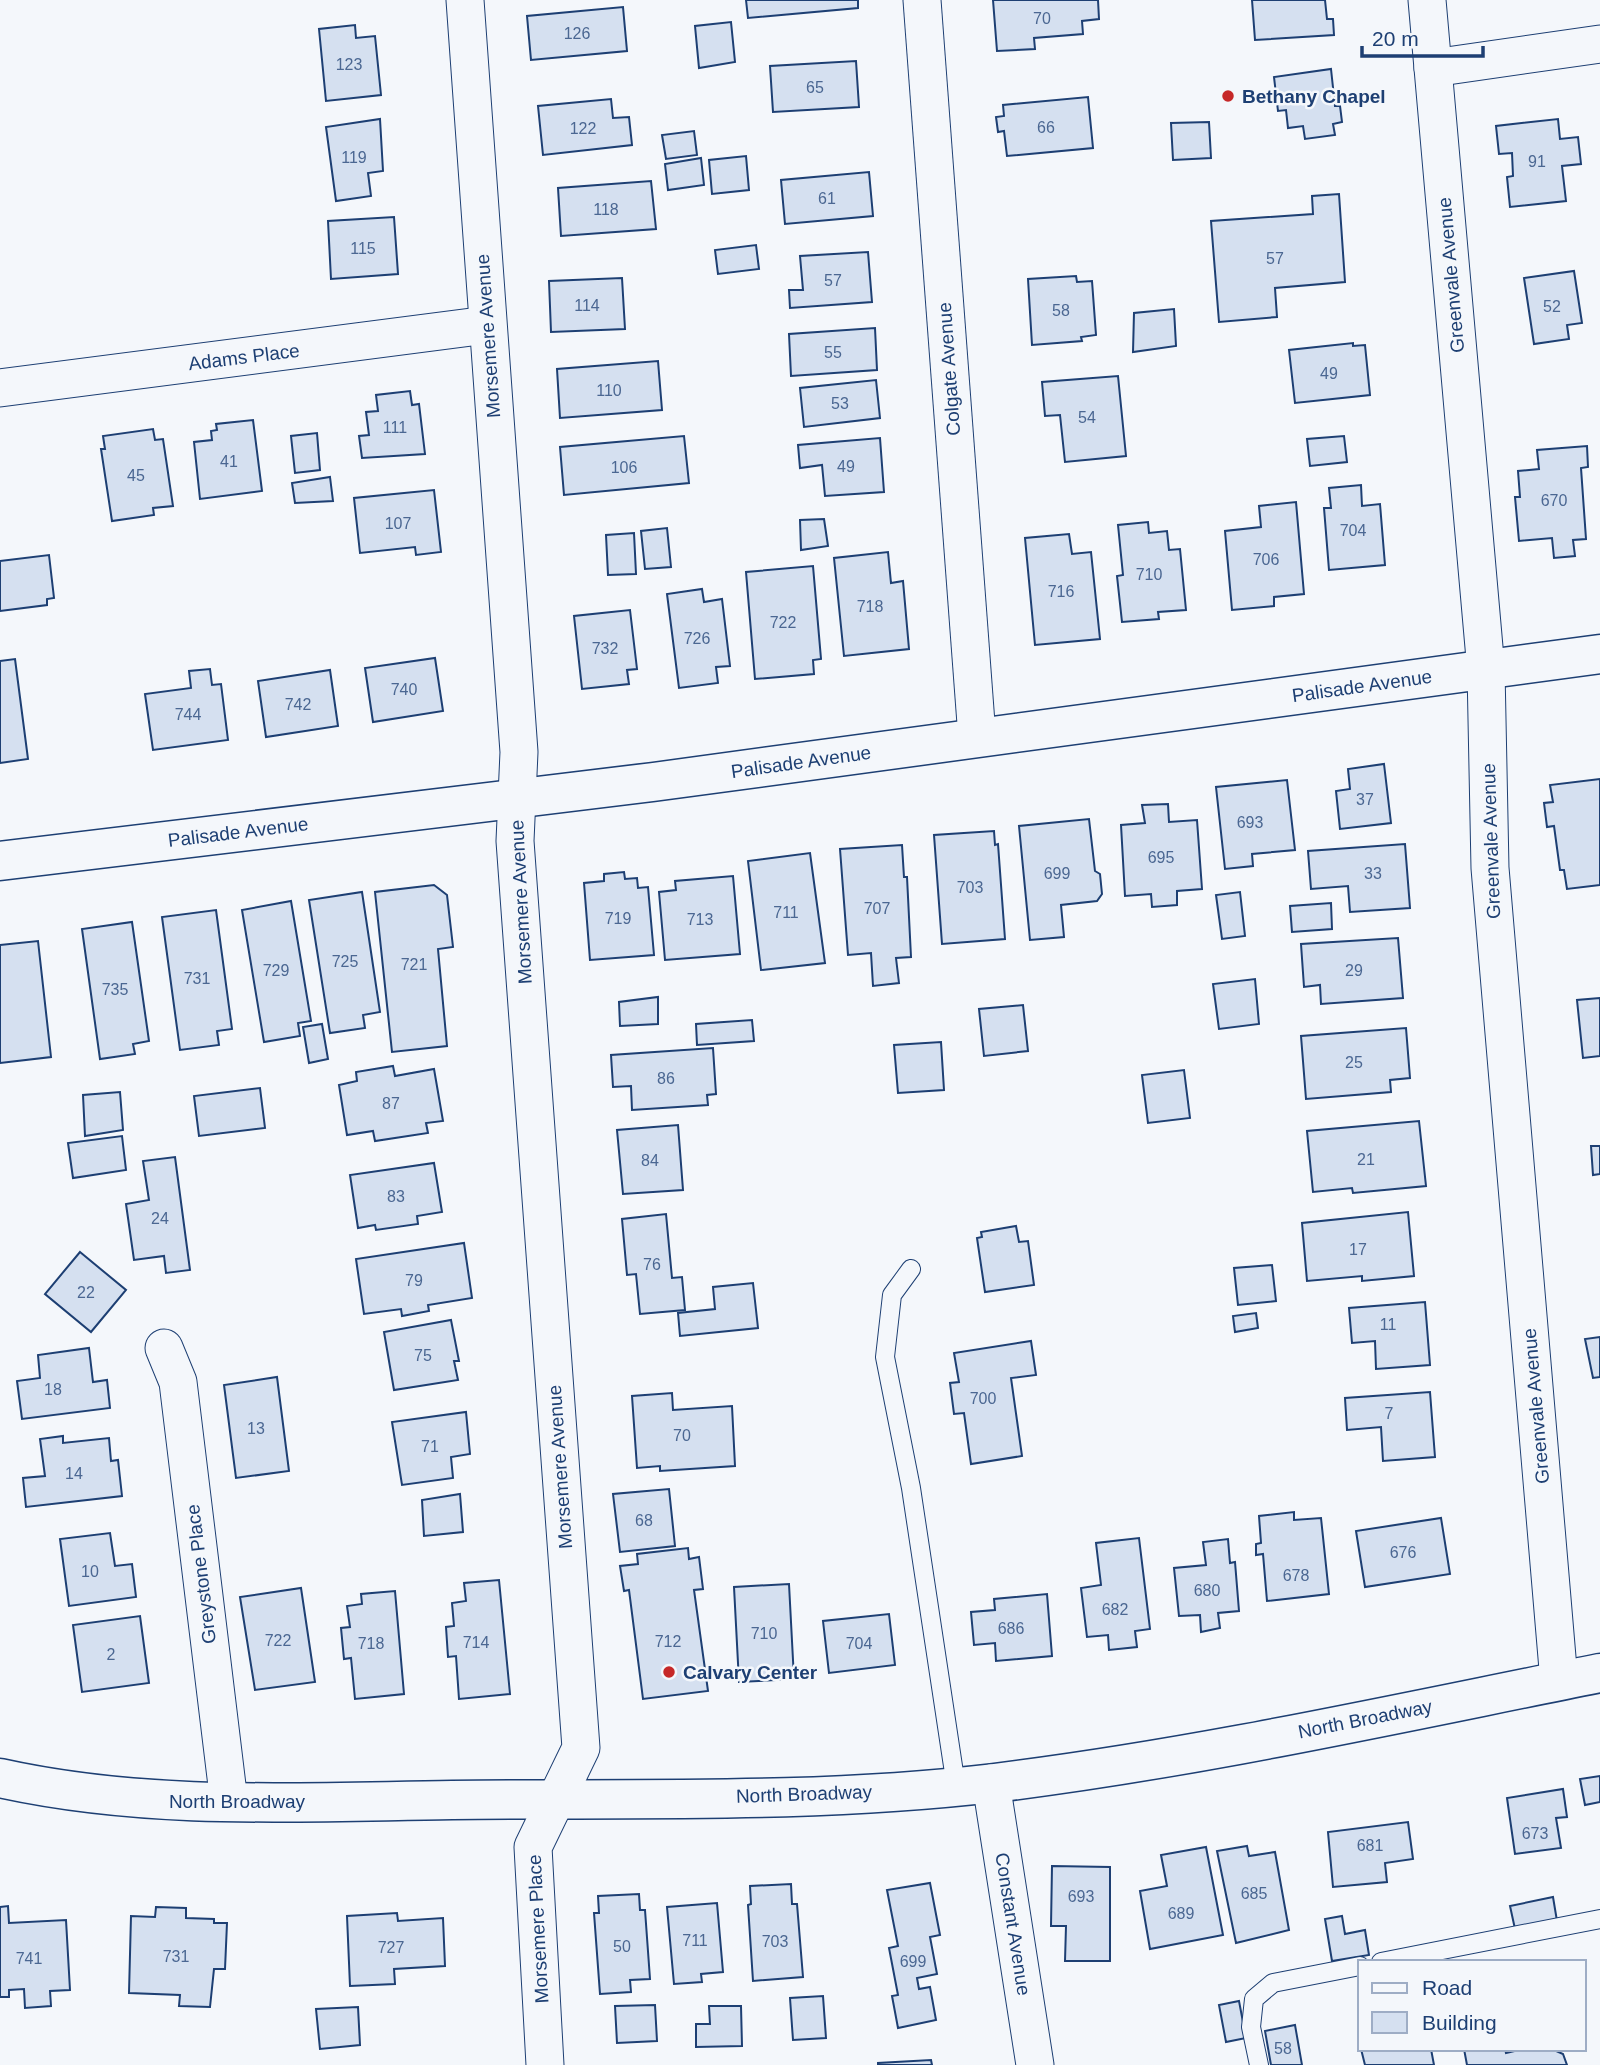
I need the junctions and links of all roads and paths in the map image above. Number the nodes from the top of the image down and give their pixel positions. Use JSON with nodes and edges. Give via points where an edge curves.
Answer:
{"nodes":[{"id":1,"x":465,"y":0,"type":"edge"},
{"id":2,"x":922,"y":0,"type":"edge"},
{"id":3,"x":1427,"y":0,"type":"edge"},
{"id":4,"x":1600,"y":44,"type":"edge"},
{"id":5,"x":1433,"y":68,"type":"junction"},
{"id":6,"x":487,"y":326,"type":"junction"},
{"id":7,"x":0,"y":388,"type":"edge"},
{"id":8,"x":1600,"y":654,"type":"edge"},
{"id":9,"x":1486,"y":670,"type":"junction"},
{"id":10,"x":977,"y":737,"type":"junction"},
{"id":11,"x":517,"y":799,"type":"junction"},
{"id":12,"x":0,"y":861,"type":"edge"},
{"id":13,"x":911,"y":1269,"type":"dead end"},
{"id":14,"x":164,"y":1348,"type":"dead end"},
{"id":15,"x":1600,"y":1673,"type":"edge"},
{"id":16,"x":1559,"y":1681,"type":"junction"},
{"id":17,"x":0,"y":1778,"type":"edge"},
{"id":18,"x":974,"y":1785,"type":"junction"},
{"id":19,"x":558,"y":1799,"type":"junction"},
{"id":20,"x":229,"y":1802,"type":"junction"},
{"id":21,"x":1600,"y":1919,"type":"edge"},
{"id":22,"x":1391,"y":1960,"type":"edge"},
{"id":23,"x":1358,"y":1966,"type":"edge"},
{"id":24,"x":545,"y":2065,"type":"edge"},
{"id":25,"x":1035,"y":2065,"type":"edge"},
{"id":26,"x":1259,"y":2065,"type":"edge"}],
"edges":[{"from":1,"to":6,"type":"street","name":"Morsemere Avenue"},
{"from":2,"to":10,"type":"street","name":"Colgate Avenue"},
{"from":3,"to":5,"type":"street","name":"Greenvale Avenue"},
{"from":4,"to":5,"type":"street"},
{"from":5,"to":9,"type":"street","name":"Greenvale Avenue"},
{"from":6,"to":7,"type":"street","name":"Adams Place"},
{"from":6,"to":11,"type":"street","name":"Morsemere Avenue","via":[[519,752]]},
{"from":8,"to":9,"type":"street","name":"Palisade Avenue"},
{"from":9,"to":10,"type":"street","name":"Palisade Avenue"},
{"from":9,"to":16,"type":"street","name":"Greenvale Avenue","via":[[1490,868]]},
{"from":10,"to":11,"type":"street","name":"Palisade Avenue"},
{"from":11,"to":12,"type":"street","name":"Palisade Avenue"},
{"from":11,"to":19,"type":"street","name":"Morsemere Avenue","via":[[515,841],[581,1748]]},
{"from":13,"to":18,"type":"lane","via":[[892,1295],[885,1357]]},
{"from":14,"to":20,"type":"street","name":"Greystone Place","via":[[178,1382]]},
{"from":15,"to":16,"type":"street","name":"North Broadway"},
{"from":16,"to":18,"type":"street","name":"North Broadway","via":[[1165,1759]]},
{"from":17,"to":20,"type":"street","name":"North Broadway","via":[[125,1800]]},
{"from":18,"to":19,"type":"street","name":"North Broadway","via":[[797,1797]]},
{"from":18,"to":25,"type":"street","name":"Constant Avenue"},
{"from":19,"to":20,"type":"street","name":"North Broadway"},
{"from":19,"to":24,"type":"street","name":"Morsemere Place","via":[[533,1847]]},
{"from":21,"to":22,"type":"lane"},
{"from":23,"to":26,"type":"lane","via":[[1273,1983],[1254,1999],[1251,2027]]}]}
